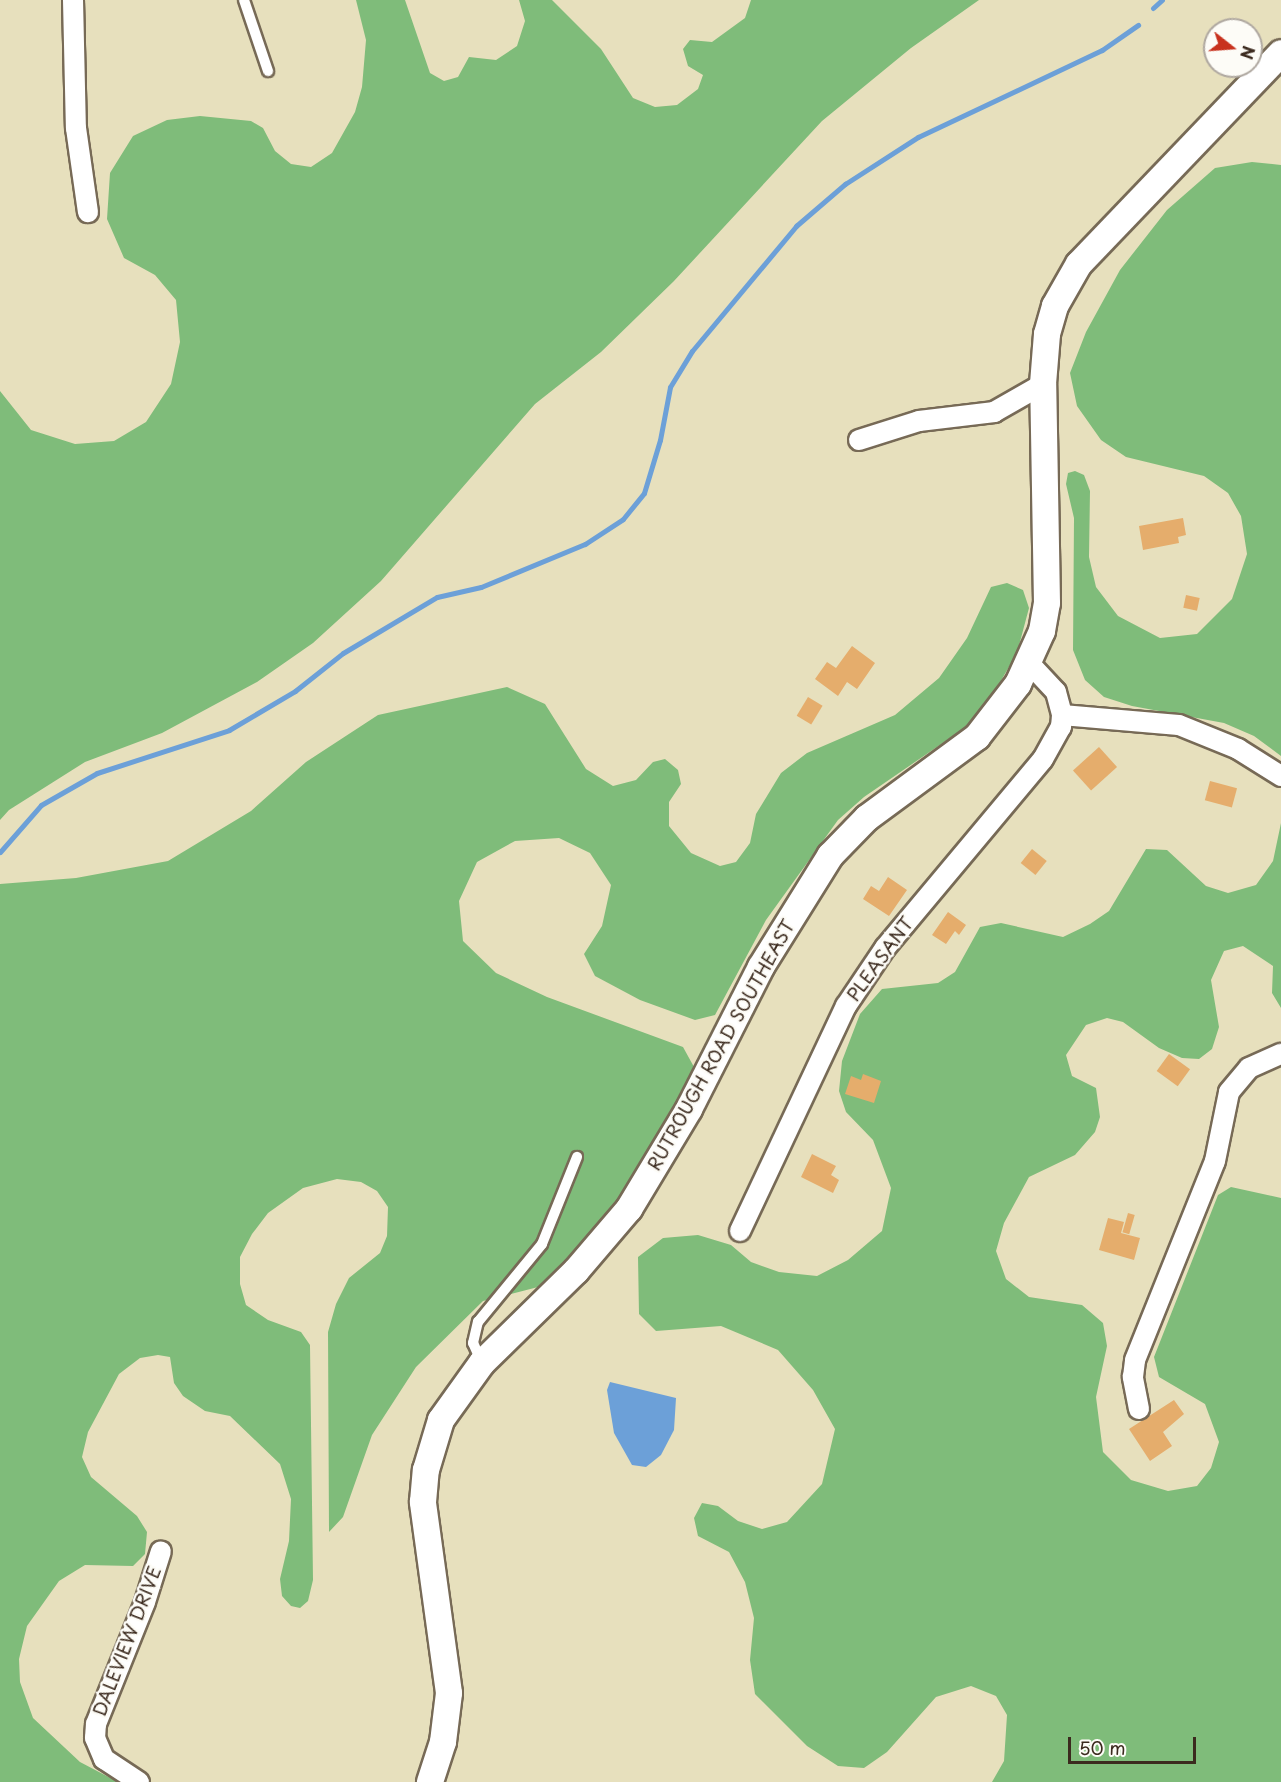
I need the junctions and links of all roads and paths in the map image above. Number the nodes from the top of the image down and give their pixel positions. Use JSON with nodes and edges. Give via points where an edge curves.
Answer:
{"nodes":[{"id":1,"x":73,"y":0,"type":"edge"},
{"id":2,"x":244,"y":0,"type":"edge"},
{"id":3,"x":1281,"y":53,"type":"edge"},
{"id":4,"x":268,"y":71,"type":"dead end"},
{"id":5,"x":88,"y":212,"type":"dead end"},
{"id":6,"x":1043,"y":384,"type":"junction"},
{"id":7,"x":859,"y":440,"type":"dead end"},
{"id":8,"x":1030,"y":664,"type":"junction"},
{"id":9,"x":1062,"y":715,"type":"junction"},
{"id":10,"x":1281,"y":776,"type":"edge"},
{"id":11,"x":1281,"y":1054,"type":"edge"},
{"id":12,"x":577,"y":1157,"type":"dead end"},
{"id":13,"x":740,"y":1231,"type":"dead end"},
{"id":14,"x":482,"y":1363,"type":"junction"},
{"id":15,"x":1139,"y":1409,"type":"dead end"},
{"id":16,"x":161,"y":1551,"type":"dead end"},
{"id":17,"x":139,"y":1782,"type":"edge"},
{"id":18,"x":430,"y":1782,"type":"edge"}],
"edges":[{"from":1,"to":5,"type":"street","via":[[76,128]]},
{"from":2,"to":4,"type":"lane"},
{"from":3,"to":6,"type":"street","name":"RUTROUGH ROAD SOUTHEAST","via":[[1079,264],[1055,306],[1047,334]]},
{"from":6,"to":7,"type":"street","via":[[994,412],[920,421]]},
{"from":6,"to":8,"type":"street","name":"RUTROUGH ROAD SOUTHEAST","via":[[1049,575],[1042,631]]},
{"from":8,"to":9,"type":"street","via":[[1056,692]]},
{"from":8,"to":14,"type":"street","name":"RUTROUGH ROAD SOUTHEAST","via":[[977,737],[867,818],[830,855],[761,967],[689,1109],[629,1209],[576,1271]]},
{"from":9,"to":10,"type":"street","via":[[1179,724],[1238,749]]},
{"from":9,"to":13,"type":"street","name":"PLEASANT","via":[[1061,727],[1043,759],[885,948],[846,1006]]},
{"from":11,"to":15,"type":"street","via":[[1249,1068],[1229,1092],[1215,1161],[1135,1360],[1133,1377]]},
{"from":12,"to":14,"type":"lane","via":[[542,1244],[478,1322],[473,1343]]},
{"from":14,"to":18,"type":"street","name":"RUTROUGH ROAD SOUTHEAST","via":[[441,1420],[426,1470],[423,1502],[449,1694],[443,1742]]},
{"from":16,"to":17,"type":"street","name":"DALEVIEW DRIVE","via":[[96,1724],[95,1738],[104,1759]]}]}
